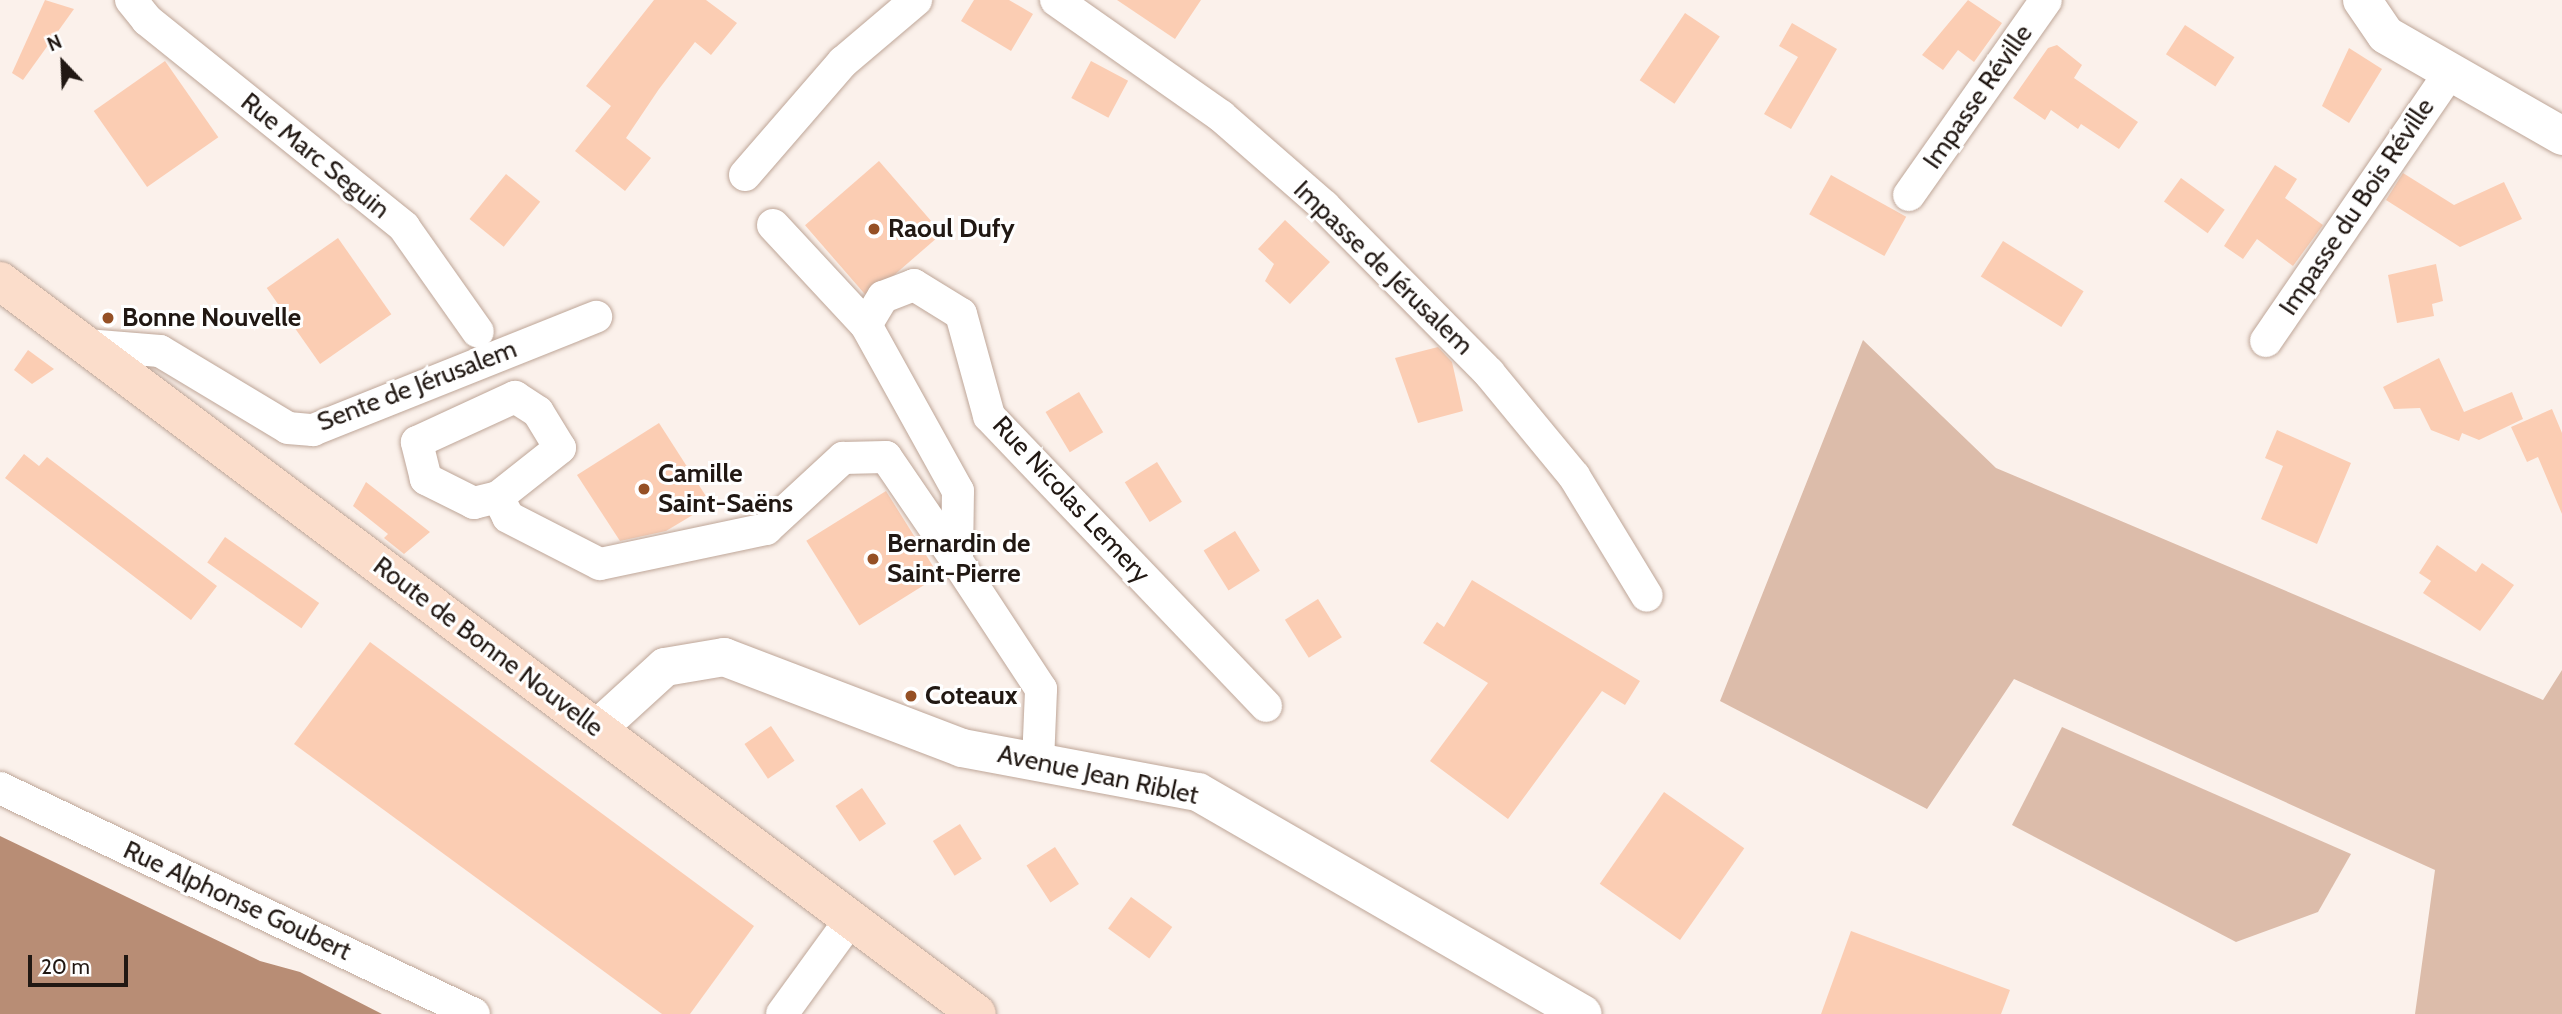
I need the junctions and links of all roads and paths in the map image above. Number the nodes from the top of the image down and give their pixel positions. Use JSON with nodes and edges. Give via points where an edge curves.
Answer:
{"nodes":[{"id":1,"x":131,"y":0,"type":"edge"},
{"id":2,"x":916,"y":0,"type":"edge"},
{"id":3,"x":1056,"y":0,"type":"edge"},
{"id":4,"x":2046,"y":0,"type":"edge"},
{"id":5,"x":2362,"y":0,"type":"edge"},
{"id":6,"x":2449,"y":74,"type":"junction"},
{"id":7,"x":2562,"y":136,"type":"edge"},
{"id":8,"x":745,"y":175,"type":"dead end"},
{"id":9,"x":1909,"y":195,"type":"dead end"},
{"id":10,"x":773,"y":225,"type":"dead end"},
{"id":11,"x":0,"y":281,"type":"edge"},
{"id":12,"x":596,"y":317,"type":"dead end"},
{"id":13,"x":866,"y":325,"type":"junction"},
{"id":14,"x":478,"y":332,"type":"dead end"},
{"id":15,"x":2266,"y":341,"type":"dead end"},
{"id":16,"x":86,"y":345,"type":"junction"},
{"id":17,"x":498,"y":497,"type":"dead end"},
{"id":18,"x":957,"y":561,"type":"junction"},
{"id":19,"x":1647,"y":596,"type":"dead end"},
{"id":20,"x":1266,"y":706,"type":"dead end"},
{"id":21,"x":597,"y":729,"type":"junction"},
{"id":22,"x":1038,"y":762,"type":"junction"},
{"id":23,"x":0,"y":788,"type":"edge"},
{"id":24,"x":851,"y":919,"type":"junction"},
{"id":25,"x":474,"y":1014,"type":"edge"},
{"id":26,"x":782,"y":1014,"type":"edge"},
{"id":27,"x":977,"y":1014,"type":"edge"},
{"id":28,"x":1583,"y":1014,"type":"edge"}],
"edges":[{"from":1,"to":14,"type":"street","name":"Rue Marc Seguin","via":[[147,20],[404,227]]},
{"from":2,"to":8,"type":"street","via":[[843,62]]},
{"from":3,"to":19,"type":"street","name":"Impasse de Jérusalem","via":[[1221,116],[1324,206],[1460,343],[1574,476]]},
{"from":4,"to":9,"type":"street","name":"Impasse Réville"},
{"from":5,"to":6,"type":"street","via":[[2386,35]]},
{"from":6,"to":7,"type":"street"},
{"from":6,"to":15,"type":"street","name":"Impasse du Bois Réville"},
{"from":10,"to":13,"type":"street"},
{"from":11,"to":16,"type":"main road","name":"Route de Bonne Nouvelle"},
{"from":12,"to":16,"type":"street","name":"Sente de Jérusalem","via":[[313,430],[288,428],[160,351]]},
{"from":13,"to":18,"type":"street","via":[[958,491]]},
{"from":13,"to":20,"type":"street","name":"Rue Nicolas Lemery","via":[[883,297],[914,285],[961,314],[989,416]]},
{"from":16,"to":21,"type":"main road","name":"Route de Bonne Nouvelle"},
{"from":17,"to":18,"type":"street","via":[[508,517],[600,564],[766,529],[843,458],[886,457]]},
{"from":18,"to":22,"type":"street","via":[[1041,689]]},
{"from":21,"to":22,"type":"street","name":"Avenue Jean Riblet","via":[[664,667],[724,657],[961,748]]},
{"from":21,"to":24,"type":"main road","name":"Route de Bonne Nouvelle"},
{"from":22,"to":28,"type":"street","name":"Avenue Jean Riblet","via":[[1198,792]]},
{"from":23,"to":25,"type":"street","name":"Rue Alphonse Goubert"},
{"from":24,"to":26,"type":"street"},
{"from":24,"to":27,"type":"main road","name":"Route de Bonne Nouvelle"}]}
